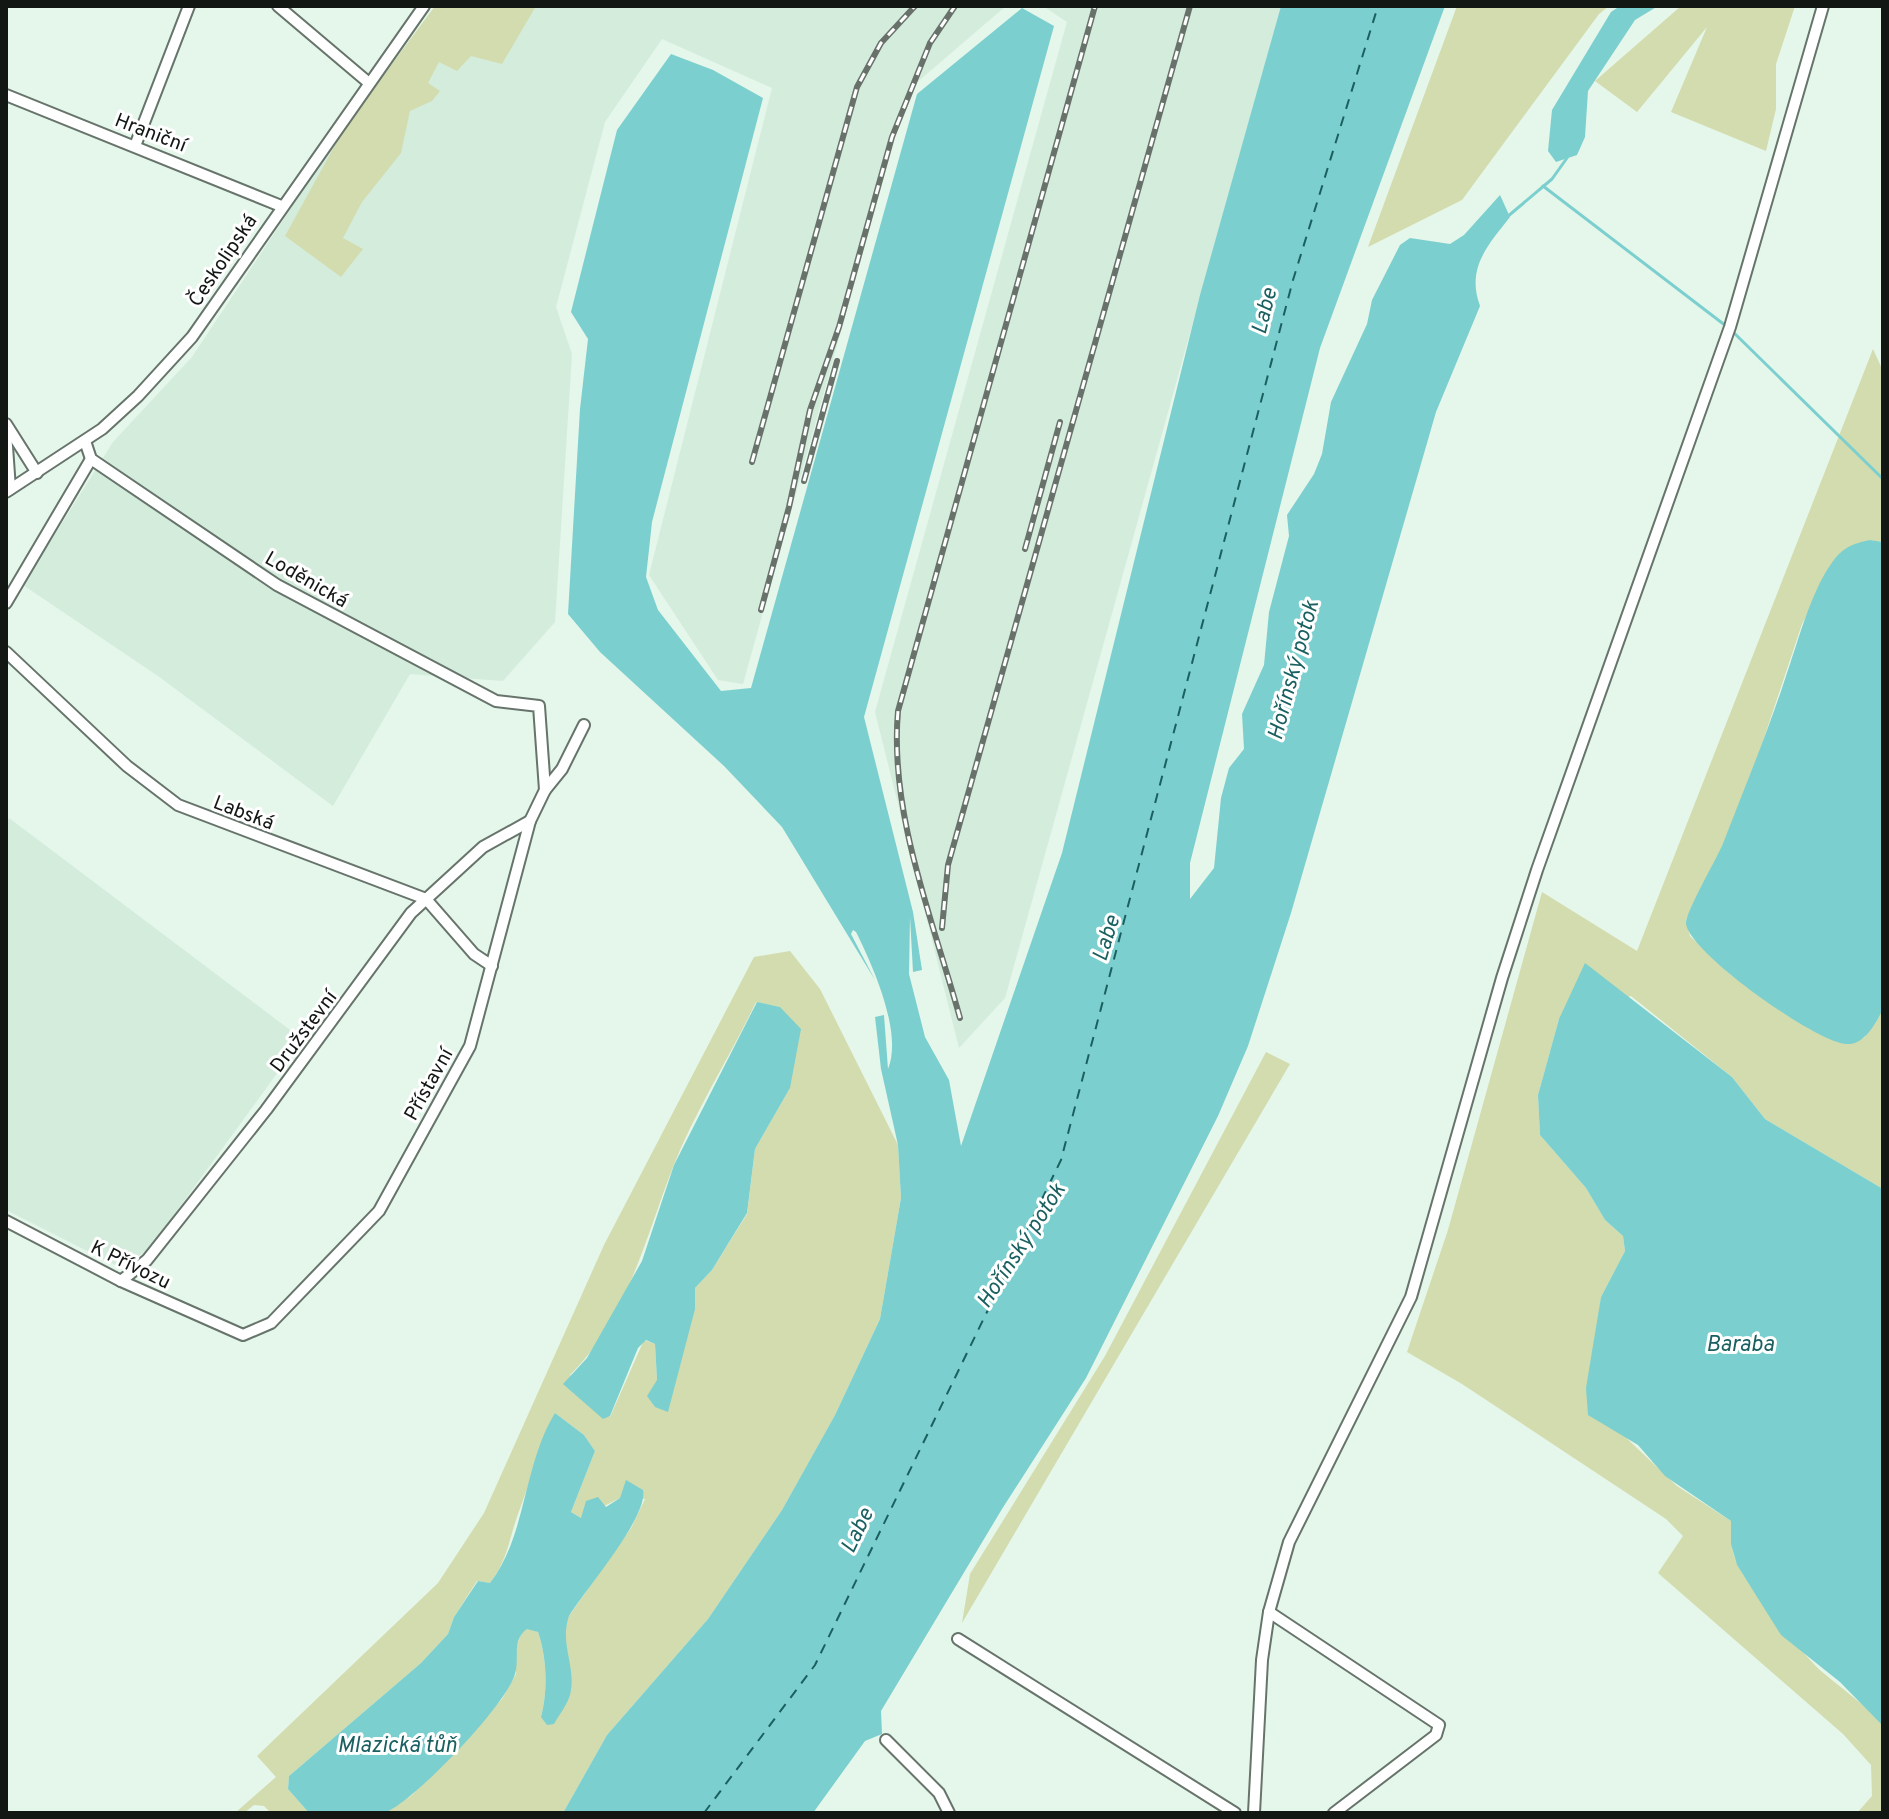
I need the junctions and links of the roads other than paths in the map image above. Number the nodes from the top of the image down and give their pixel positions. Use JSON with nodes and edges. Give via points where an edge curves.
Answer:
{"nodes":[{"id":1,"x":189,"y":6,"type":"edge"},
{"id":2,"x":278,"y":6,"type":"edge"},
{"id":3,"x":424,"y":6,"type":"edge"},
{"id":4,"x":1823,"y":6,"type":"edge"},
{"id":5,"x":369,"y":83,"type":"junction"},
{"id":6,"x":6,"y":95,"type":"edge"},
{"id":7,"x":135,"y":146,"type":"junction"},
{"id":8,"x":281,"y":206,"type":"junction"},
{"id":9,"x":6,"y":424,"type":"edge"},
{"id":10,"x":6,"y":432,"type":"edge"},
{"id":11,"x":85,"y":441,"type":"junction"},
{"id":12,"x":91,"y":459,"type":"junction"},
{"id":13,"x":37,"y":473,"type":"junction"},
{"id":14,"x":8,"y":490,"type":"edge"},
{"id":15,"x":6,"y":603,"type":"edge"},
{"id":16,"x":6,"y":652,"type":"edge"},
{"id":17,"x":539,"y":706,"type":"joint"},
{"id":18,"x":584,"y":725,"type":"dead end"},
{"id":19,"x":545,"y":790,"type":"junction"},
{"id":20,"x":530,"y":821,"type":"junction"},
{"id":21,"x":426,"y":899,"type":"junction"},
{"id":22,"x":492,"y":966,"type":"junction"},
{"id":23,"x":6,"y":1221,"type":"edge"},
{"id":24,"x":121,"y":1281,"type":"junction"},
{"id":25,"x":243,"y":1335,"type":"joint"},
{"id":26,"x":1269,"y":1612,"type":"junction"},
{"id":27,"x":958,"y":1639,"type":"dead end"},
{"id":28,"x":886,"y":1740,"type":"dead end"},
{"id":29,"x":949,"y":1813,"type":"edge"},
{"id":30,"x":1235,"y":1813,"type":"edge"},
{"id":31,"x":1254,"y":1813,"type":"edge"},
{"id":32,"x":1334,"y":1813,"type":"edge"}],
"edges":[{"from":1,"to":7,"type":"street"},
{"from":2,"to":5,"type":"street"},
{"from":3,"to":5,"type":"street","name":"Českolipská"},
{"from":4,"to":26,"type":"street","via":[[1730,327],[1502,978],[1411,1297],[1295,1528]]},
{"from":5,"to":8,"type":"street","name":"Českolipská"},
{"from":6,"to":7,"type":"street","name":"Hraniční"},
{"from":7,"to":8,"type":"street","name":"Hraniční"},
{"from":8,"to":11,"type":"street","name":"Českolipská","via":[[192,337],[138,396]]},
{"from":9,"to":13,"type":"street"},
{"from":10,"to":14,"type":"street"},
{"from":11,"to":12,"type":"street"},
{"from":11,"to":13,"type":"street","name":"Českolipská"},
{"from":12,"to":15,"type":"street"},
{"from":12,"to":17,"type":"street","name":"Loděnická","via":[[277,585],[496,701]]},
{"from":13,"to":14,"type":"street","name":"Českolipská"},
{"from":16,"to":21,"type":"street","name":"Labská","via":[[127,766],[178,805]]},
{"from":17,"to":19,"type":"street","name":"Přístavní"},
{"from":18,"to":19,"type":"street","name":"Přístavní"},
{"from":19,"to":20,"type":"street","name":"Přístavní"},
{"from":20,"to":21,"type":"street","name":"Družstevní","via":[[483,847]]},
{"from":20,"to":22,"type":"street","name":"Přístavní"},
{"from":21,"to":22,"type":"street","name":"Labská","via":[[474,954]]},
{"from":21,"to":24,"type":"street","name":"Družstevní","via":[[147,1260]]},
{"from":22,"to":25,"type":"street","name":"Přístavní","via":[[470,1046],[379,1211],[271,1323]]},
{"from":23,"to":24,"type":"street","name":"K Přívozu"},
{"from":24,"to":25,"type":"street","name":"K Přívozu"},
{"from":26,"to":31,"type":"street"},
{"from":26,"to":32,"type":"street","via":[[1439,1725],[1436,1735]]},
{"from":27,"to":30,"type":"street"},
{"from":28,"to":29,"type":"street","via":[[939,1793]]}]}
